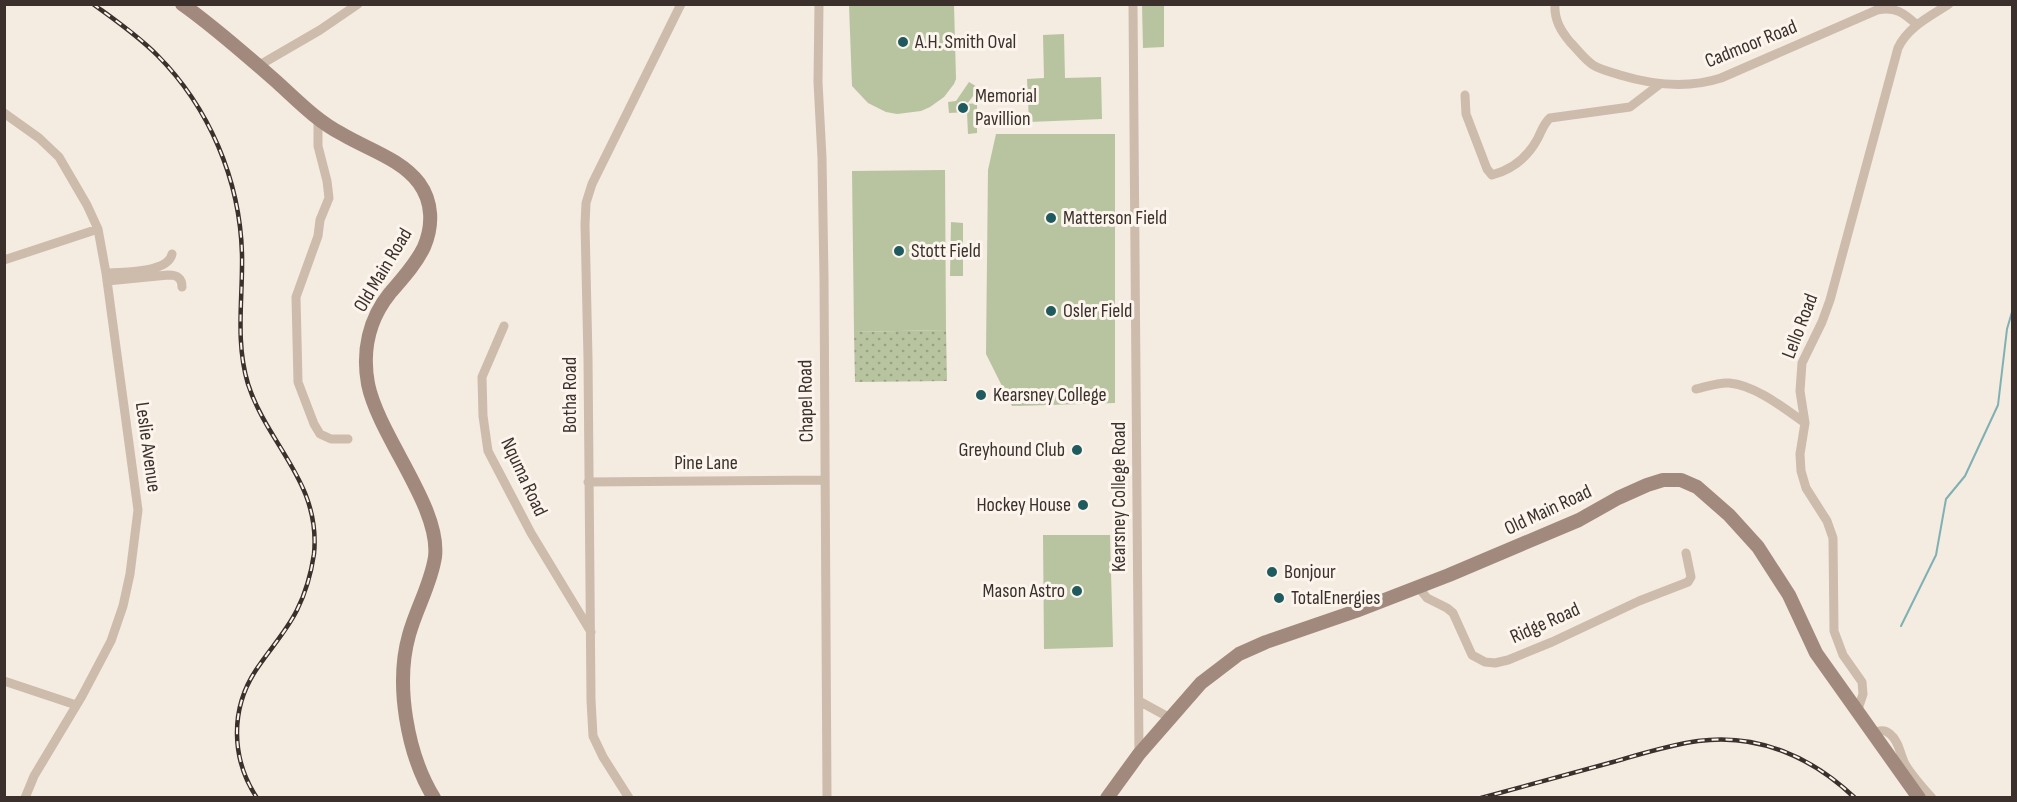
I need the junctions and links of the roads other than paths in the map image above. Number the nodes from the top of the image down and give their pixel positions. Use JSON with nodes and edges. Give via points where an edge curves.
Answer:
{"nodes":[{"id":1,"x":182,"y":4,"type":"edge"},
{"id":2,"x":358,"y":4,"type":"edge"},
{"id":3,"x":681,"y":4,"type":"edge"},
{"id":4,"x":819,"y":4,"type":"edge"},
{"id":5,"x":1133,"y":4,"type":"edge"},
{"id":6,"x":1555,"y":4,"type":"edge"},
{"id":7,"x":1949,"y":4,"type":"edge"},
{"id":8,"x":1917,"y":25,"type":"junction"},
{"id":9,"x":258,"y":66,"type":"junction"},
{"id":10,"x":1660,"y":84,"type":"junction"},
{"id":11,"x":1465,"y":95,"type":"dead end"},
{"id":12,"x":4,"y":113,"type":"edge"},
{"id":13,"x":318,"y":119,"type":"junction"},
{"id":14,"x":98,"y":229,"type":"junction"},
{"id":15,"x":172,"y":254,"type":"dead end"},
{"id":16,"x":4,"y":260,"type":"edge"},
{"id":17,"x":106,"y":277,"type":"junction"},
{"id":18,"x":182,"y":287,"type":"dead end"},
{"id":19,"x":504,"y":326,"type":"dead end"},
{"id":20,"x":1696,"y":389,"type":"dead end"},
{"id":21,"x":1805,"y":423,"type":"junction"},
{"id":22,"x":348,"y":439,"type":"dead end"},
{"id":23,"x":825,"y":480,"type":"junction"},
{"id":24,"x":588,"y":482,"type":"junction"},
{"id":25,"x":1686,"y":553,"type":"dead end"},
{"id":26,"x":1419,"y":588,"type":"junction"},
{"id":27,"x":591,"y":632,"type":"junction"},
{"id":28,"x":4,"y":681,"type":"edge"},
{"id":29,"x":1139,"y":701,"type":"junction"},
{"id":30,"x":76,"y":705,"type":"junction"},
{"id":31,"x":1857,"y":712,"type":"junction"},
{"id":32,"x":1170,"y":718,"type":"junction"},
{"id":33,"x":1873,"y":734,"type":"junction"},
{"id":34,"x":1139,"y":754,"type":"junction"},
{"id":35,"x":25,"y":798,"type":"edge"},
{"id":36,"x":434,"y":798,"type":"edge"},
{"id":37,"x":629,"y":798,"type":"edge"},
{"id":38,"x":827,"y":798,"type":"edge"},
{"id":39,"x":1107,"y":798,"type":"edge"},
{"id":40,"x":1919,"y":798,"type":"edge"},
{"id":41,"x":1932,"y":798,"type":"edge"}],
"edges":[{"from":1,"to":9,"type":"main road","name":"Old Main Road"},
{"from":2,"to":9,"type":"street"},
{"from":3,"to":24,"type":"street","name":"Botha Road","via":[[586,203]]},
{"from":4,"to":23,"type":"street","name":"Chapel Road"},
{"from":5,"to":29,"type":"street","name":"Kearsney College Road"},
{"from":6,"to":10,"type":"street","name":"Cadmoor Road","via":[[1560,29],[1592,64]]},
{"from":7,"to":8,"type":"street","name":"Lello Road"},
{"from":8,"to":10,"type":"street","name":"Cadmoor Road","via":[[1897,10],[1877,10],[1721,78]]},
{"from":8,"to":21,"type":"street","name":"Lello Road","via":[[1904,37],[1894,59],[1830,300],[1802,363],[1800,391]]},
{"from":9,"to":13,"type":"main road","name":"Old Main Road"},
{"from":10,"to":11,"type":"street","via":[[1630,107],[1550,118],[1526,157],[1492,175],[1466,114]]},
{"from":12,"to":14,"type":"street","name":"Leslie Avenue","via":[[59,157]]},
{"from":13,"to":22,"type":"street","via":[[318,146],[329,198],[296,297],[298,382],[320,435]]},
{"from":13,"to":36,"type":"main road","name":"Old Main Road","via":[[408,171],[423,189],[430,210],[423,248],[380,306],[366,351],[371,396],[434,535],[432,571],[409,634],[403,670],[410,738]]},
{"from":14,"to":16,"type":"street"},
{"from":14,"to":17,"type":"street","name":"Leslie Avenue"},
{"from":15,"to":17,"type":"street","via":[[162,267]]},
{"from":17,"to":18,"type":"street","via":[[176,275]]},
{"from":17,"to":30,"type":"street","name":"Leslie Avenue","via":[[138,517],[130,574],[117,625],[103,659]]},
{"from":19,"to":27,"type":"street","name":"Nquma Road","via":[[482,377],[488,451]]},
{"from":20,"to":21,"type":"street","via":[[1721,383],[1739,385],[1779,404]]},
{"from":21,"to":31,"type":"street","name":"Lello Road","via":[[1801,471],[1833,537],[1834,631],[1843,655],[1862,682]]},
{"from":23,"to":24,"type":"street","name":"Pine Lane"},
{"from":23,"to":38,"type":"street","name":"Chapel Road"},
{"from":24,"to":27,"type":"street","name":"Botha Road"},
{"from":25,"to":26,"type":"street","name":"Ridge Road","via":[[1691,577],[1688,582],[1495,663],[1473,655],[1453,614],[1427,598]]},
{"from":26,"to":31,"type":"main road","name":"Old Main Road","via":[[1579,520],[1647,485],[1681,480],[1717,503],[1758,547],[1789,595],[1816,653]]},
{"from":26,"to":32,"type":"main road","name":"Old Main Road","via":[[1239,654],[1201,683]]},
{"from":27,"to":37,"type":"street","name":"Botha Road","via":[[593,736]]},
{"from":28,"to":30,"type":"street"},
{"from":29,"to":32,"type":"street"},
{"from":29,"to":34,"type":"street","name":"Kearsney College Road"},
{"from":30,"to":35,"type":"street","name":"Leslie Avenue"},
{"from":31,"to":33,"type":"main road","name":"Old Main Road"},
{"from":32,"to":34,"type":"main road","name":"Old Main Road"},
{"from":33,"to":40,"type":"main road","name":"Old Main Road"},
{"from":33,"to":41,"type":"street","via":[[1884,730],[1890,734],[1905,763]]},
{"from":34,"to":39,"type":"main road","name":"Old Main Road"}]}
